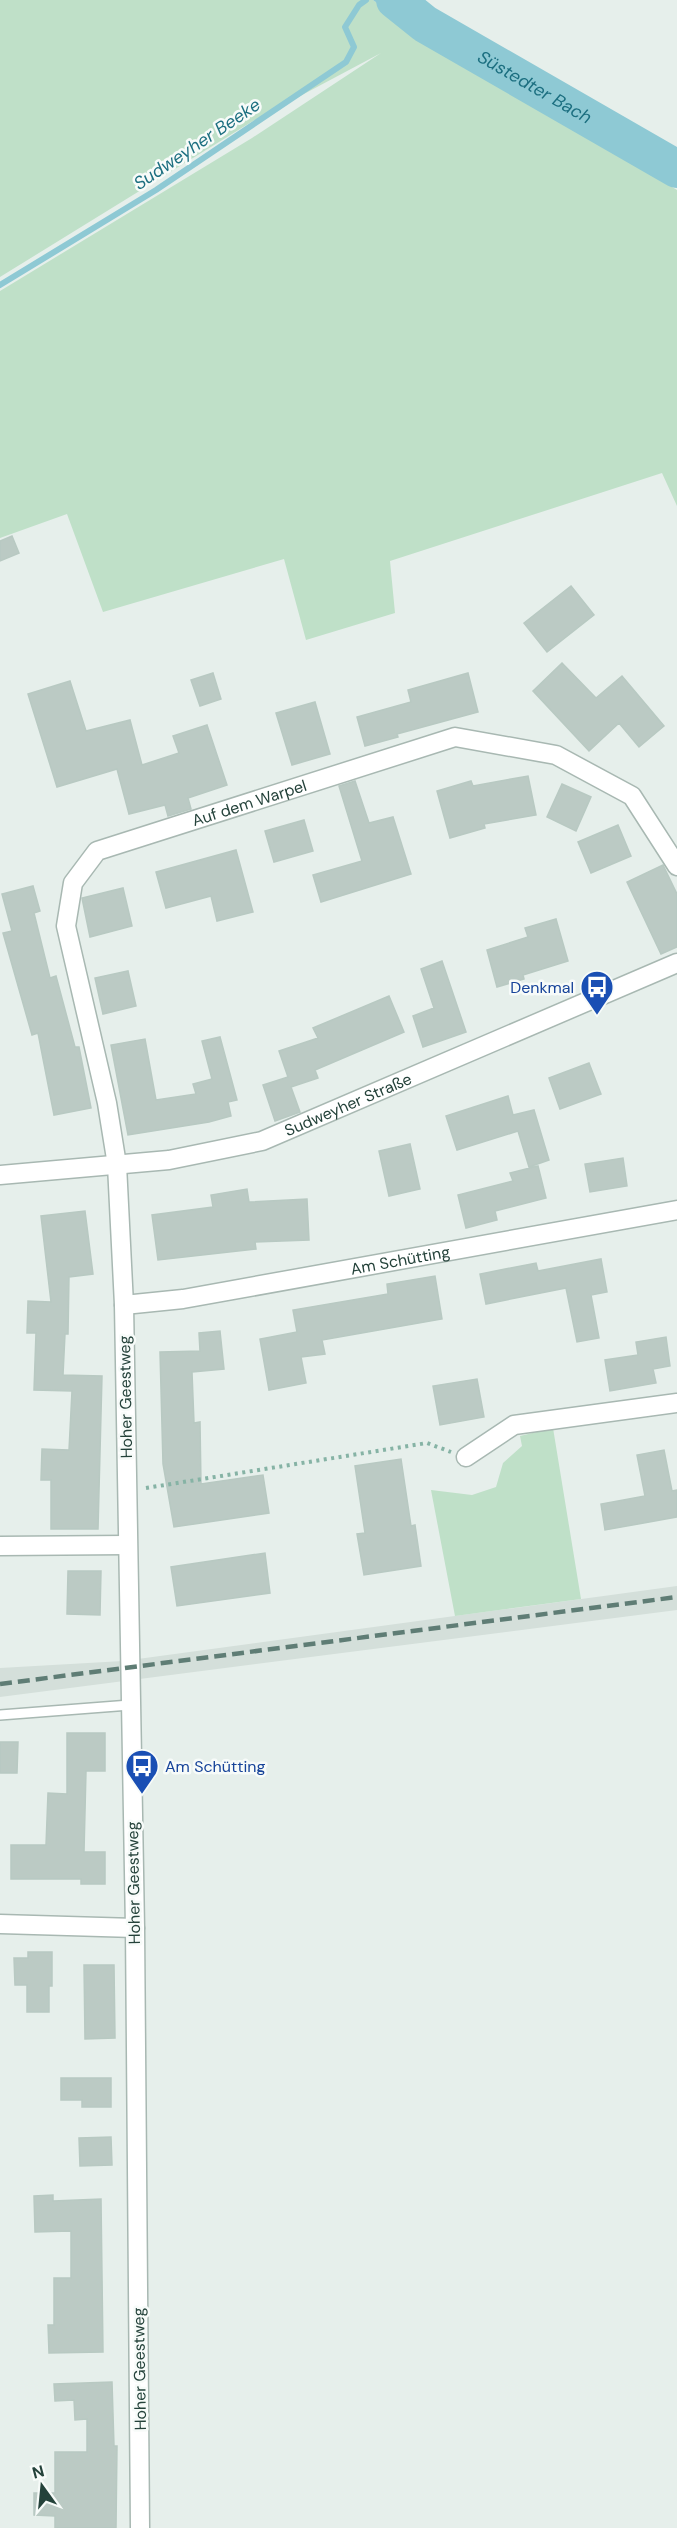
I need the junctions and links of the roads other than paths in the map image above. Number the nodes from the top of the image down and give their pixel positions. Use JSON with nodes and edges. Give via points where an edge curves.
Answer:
{"nodes":[{"id":1,"x":677,"y":866,"type":"edge"},
{"id":2,"x":677,"y":963,"type":"edge"},
{"id":3,"x":117,"y":1166,"type":"junction"},
{"id":4,"x":0,"y":1174,"type":"edge"},
{"id":5,"x":677,"y":1210,"type":"edge"},
{"id":6,"x":124,"y":1305,"type":"junction"},
{"id":7,"x":677,"y":1402,"type":"edge"},
{"id":8,"x":466,"y":1457,"type":"road end"},
{"id":9,"x":127,"y":1545,"type":"junction"},
{"id":10,"x":0,"y":1546,"type":"edge"},
{"id":11,"x":130,"y":1705,"type":"junction"},
{"id":12,"x":0,"y":1715,"type":"edge"},
{"id":13,"x":0,"y":1924,"type":"edge"},
{"id":14,"x":135,"y":1929,"type":"junction"},
{"id":15,"x":140,"y":2528,"type":"edge"}],
"edges":[{"from":1,"to":3,"type":"street","name":"Auf dem Warpel","via":[[632,796],[556,754],[454,737],[98,851],[73,882],[66,926],[107,1103]]},
{"from":2,"to":3,"type":"street","name":"Sudweyher Straße","via":[[262,1141]]},
{"from":3,"to":4,"type":"street","name":"Sudweyher Straße"},
{"from":3,"to":6,"type":"street","name":"Hoher Geestweg"},
{"from":5,"to":6,"type":"street","name":"Am Schütting","via":[[183,1299]]},
{"from":6,"to":9,"type":"street","name":"Hoher Geestweg"},
{"from":7,"to":8,"type":"street","via":[[514,1425]]},
{"from":9,"to":10,"type":"street"},
{"from":9,"to":11,"type":"street","name":"Hoher Geestweg"},
{"from":11,"to":12,"type":"lane"},
{"from":11,"to":14,"type":"street","name":"Hoher Geestweg"},
{"from":13,"to":14,"type":"street"},
{"from":14,"to":15,"type":"street","name":"Hoher Geestweg"}]}
